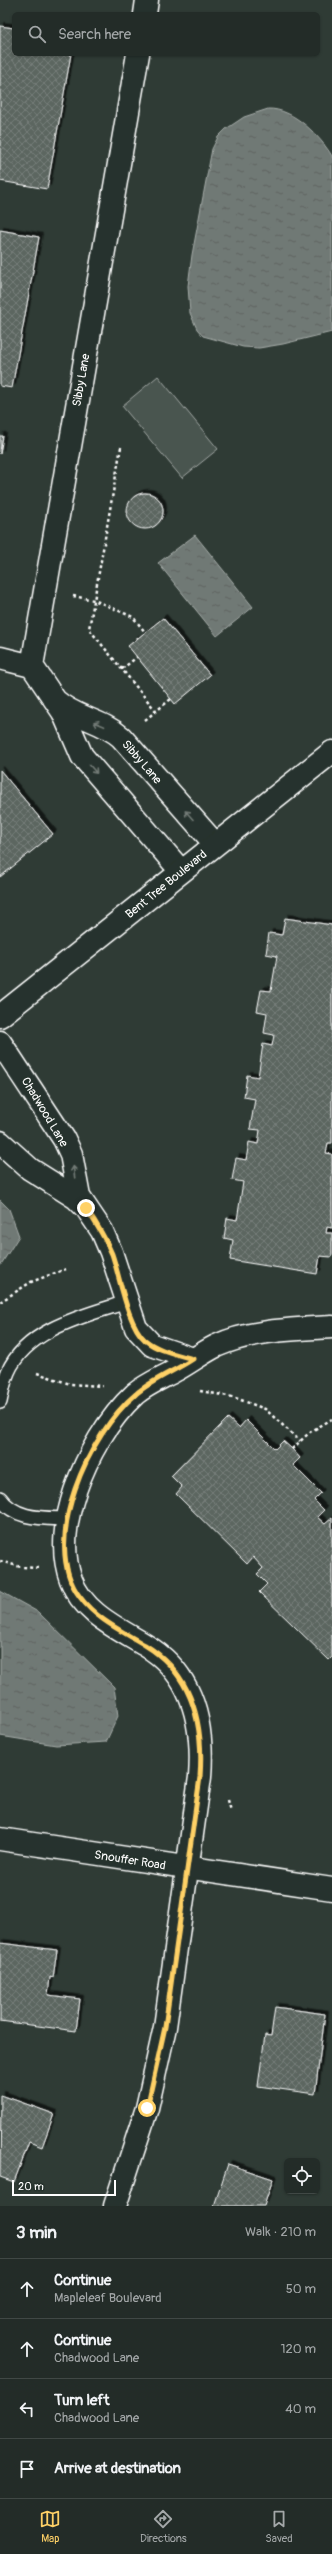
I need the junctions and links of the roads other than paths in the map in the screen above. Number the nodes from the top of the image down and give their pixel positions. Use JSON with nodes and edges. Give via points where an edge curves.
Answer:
{"nodes":[{"id":1,"x":147,"y":0,"type":"edge"},
{"id":2,"x":145,"y":12,"type":"edge"},
{"id":3,"x":138,"y":56,"type":"edge"},
{"id":4,"x":0,"y":658,"type":"edge"},
{"id":5,"x":32,"y":666,"type":"junction"},
{"id":6,"x":54,"y":699,"type":"junction"},
{"id":7,"x":332,"y":752,"type":"edge"},
{"id":8,"x":215,"y":844,"type":"junction"},
{"id":9,"x":181,"y":872,"type":"junction"},
{"id":10,"x":0,"y":1016,"type":"edge"},
{"id":11,"x":0,"y":1042,"type":"edge"},
{"id":12,"x":0,"y":1142,"type":"edge"},
{"id":13,"x":86,"y":1208,"type":"junction"},
{"id":14,"x":127,"y":1302,"type":"junction"},
{"id":15,"x":332,"y":1328,"type":"edge"},
{"id":16,"x":193,"y":1359,"type":"junction"},
{"id":17,"x":0,"y":1402,"type":"edge"},
{"id":18,"x":0,"y":1498,"type":"edge"},
{"id":19,"x":67,"y":1519,"type":"junction"},
{"id":20,"x":0,"y":1839,"type":"edge"},
{"id":21,"x":186,"y":1868,"type":"junction"},
{"id":22,"x":332,"y":1889,"type":"edge"},
{"id":23,"x":115,"y":2206,"type":"edge"}],
"edges":[{"from":1,"to":2,"type":"street"},
{"from":3,"to":5,"type":"street","name":"Sibby Lane"},
{"from":4,"to":5,"type":"street"},
{"from":5,"to":6,"type":"street","name":"Sibby Lane"},
{"from":8,"to":6,"type":"street","name":"Sibby Lane","one_way":true,"via":[[121,737],[76,715]]},
{"from":6,"to":9,"type":"street","name":"Sibby Lane","one_way":true,"via":[[63,712],[82,756]]},
{"from":7,"to":8,"type":"street","name":"Bent Tree Boulevard"},
{"from":8,"to":9,"type":"street","name":"Bent Tree Boulevard"},
{"from":9,"to":10,"type":"street","name":"Bent Tree Boulevard"},
{"from":13,"to":11,"type":"street","name":"Chadwood Lane","one_way":true,"via":[[79,1197],[71,1154],[64,1139]]},
{"from":12,"to":13,"type":"street","name":"Chadwood Lane","via":[[30,1169],[76,1198]]},
{"from":13,"to":14,"type":"street","name":"Chadwood Lane","via":[[102,1231]]},
{"from":14,"to":16,"type":"street","name":"Chadwood Lane","via":[[136,1328],[145,1340],[161,1349]]},
{"from":14,"to":17,"type":"lane","via":[[53,1329],[22,1350],[5,1381]]},
{"from":15,"to":16,"type":"street","via":[[253,1335],[217,1346]]},
{"from":16,"to":19,"type":"street","via":[[136,1394],[110,1423],[86,1463]]},
{"from":18,"to":19,"type":"lane","via":[[9,1508],[27,1516]]},
{"from":19,"to":21,"type":"street","via":[[67,1564],[71,1580],[80,1596],[103,1620],[172,1665],[193,1704],[201,1760]]},
{"from":20,"to":21,"type":"street","name":"Snouffer Road"},
{"from":21,"to":22,"type":"street","name":"Snouffer Road"},
{"from":21,"to":23,"type":"street","via":[[165,2027],[147,2108]]}]}
